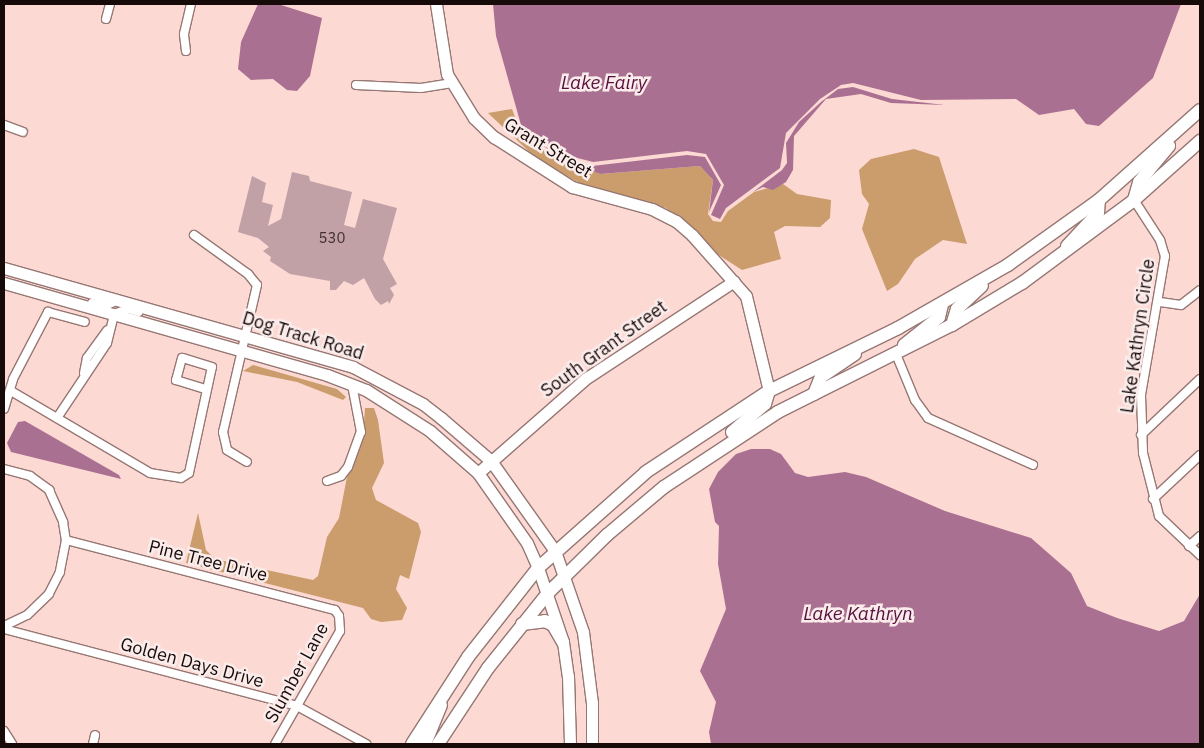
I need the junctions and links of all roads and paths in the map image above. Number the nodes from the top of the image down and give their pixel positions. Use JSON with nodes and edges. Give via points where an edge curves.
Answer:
{"nodes":[{"id":1,"x":110,"y":4,"type":"edge"},
{"id":2,"x":191,"y":4,"type":"edge"},
{"id":3,"x":433,"y":4,"type":"edge"},
{"id":4,"x":106,"y":19,"type":"dead end"},
{"id":5,"x":186,"y":51,"type":"dead end"},
{"id":6,"x":451,"y":83,"type":"junction"},
{"id":7,"x":356,"y":85,"type":"dead end"},
{"id":8,"x":1200,"y":110,"type":"edge"},
{"id":9,"x":4,"y":126,"type":"edge"},
{"id":10,"x":1182,"y":128,"type":"junction"},
{"id":11,"x":23,"y":132,"type":"dead end"},
{"id":12,"x":1200,"y":141,"type":"edge"},
{"id":13,"x":1099,"y":200,"type":"junction"},
{"id":14,"x":1134,"y":200,"type":"junction"},
{"id":15,"x":194,"y":235,"type":"dead end"},
{"id":16,"x":1054,"y":261,"type":"junction"},
{"id":17,"x":4,"y":268,"type":"edge"},
{"id":18,"x":994,"y":274,"type":"junction"},
{"id":19,"x":4,"y":278,"type":"edge"},
{"id":20,"x":734,"y":281,"type":"junction"},
{"id":21,"x":4,"y":283,"type":"edge"},
{"id":22,"x":1200,"y":290,"type":"edge"},
{"id":23,"x":118,"y":300,"type":"junction"},
{"id":24,"x":1160,"y":302,"type":"junction"},
{"id":25,"x":942,"y":305,"type":"junction"},
{"id":26,"x":114,"y":314,"type":"junction"},
{"id":27,"x":85,"y":322,"type":"dead end"},
{"id":28,"x":952,"y":325,"type":"junction"},
{"id":29,"x":218,"y":329,"type":"junction"},
{"id":30,"x":107,"y":330,"type":"junction"},
{"id":31,"x":244,"y":336,"type":"junction"},
{"id":32,"x":873,"y":340,"type":"junction"},
{"id":33,"x":241,"y":350,"type":"junction"},
{"id":34,"x":91,"y":352,"type":"junction"},
{"id":35,"x":896,"y":354,"type":"junction"},
{"id":36,"x":99,"y":356,"type":"junction"},
{"id":37,"x":84,"y":373,"type":"junction"},
{"id":38,"x":1200,"y":379,"type":"edge"},
{"id":39,"x":352,"y":385,"type":"junction"},
{"id":40,"x":206,"y":389,"type":"junction"},
{"id":41,"x":11,"y":391,"type":"junction"},
{"id":42,"x":770,"y":391,"type":"junction"},
{"id":43,"x":814,"y":394,"type":"junction"},
{"id":44,"x":4,"y":409,"type":"edge"},
{"id":45,"x":57,"y":418,"type":"junction"},
{"id":46,"x":1141,"y":435,"type":"junction"},
{"id":47,"x":711,"y":454,"type":"junction"},
{"id":48,"x":1200,"y":455,"type":"edge"},
{"id":49,"x":490,"y":461,"type":"junction"},
{"id":50,"x":247,"y":462,"type":"dead end"},
{"id":51,"x":1033,"y":465,"type":"dead end"},
{"id":52,"x":4,"y":469,"type":"edge"},
{"id":53,"x":478,"y":474,"type":"junction"},
{"id":54,"x":327,"y":481,"type":"dead end"},
{"id":55,"x":1154,"y":499,"type":"junction"},
{"id":56,"x":1200,"y":536,"type":"edge"},
{"id":57,"x":66,"y":540,"type":"junction"},
{"id":58,"x":1189,"y":546,"type":"junction"},
{"id":59,"x":555,"y":552,"type":"junction"},
{"id":60,"x":1200,"y":555,"type":"edge"},
{"id":61,"x":538,"y":568,"type":"junction"},
{"id":62,"x":565,"y":576,"type":"junction"},
{"id":63,"x":548,"y":593,"type":"junction"},
{"id":64,"x":339,"y":616,"type":"joint"},
{"id":65,"x":522,"y":624,"type":"junction"},
{"id":66,"x":4,"y":628,"type":"edge"},
{"id":67,"x":563,"y":642,"type":"junction"},
{"id":68,"x":449,"y":684,"type":"junction"},
{"id":69,"x":297,"y":706,"type":"junction"},
{"id":70,"x":4,"y":731,"type":"edge"},
{"id":71,"x":95,"y":735,"type":"dead end"},
{"id":72,"x":12,"y":744,"type":"edge"},
{"id":73,"x":93,"y":744,"type":"edge"},
{"id":74,"x":275,"y":744,"type":"edge"},
{"id":75,"x":366,"y":744,"type":"edge"},
{"id":76,"x":412,"y":744,"type":"edge"},
{"id":77,"x":425,"y":744,"type":"edge"},
{"id":78,"x":438,"y":744,"type":"edge"},
{"id":79,"x":570,"y":744,"type":"edge"},
{"id":80,"x":592,"y":744,"type":"edge"}],
"edges":[{"from":1,"to":4,"type":"street"},
{"from":2,"to":5,"type":"street","via":[[184,34]]},
{"from":3,"to":6,"type":"main road","name":"Grant Street","via":[[441,52]]},
{"from":6,"to":7,"type":"street","via":[[422,88]]},
{"from":6,"to":20,"type":"main road","name":"Grant Street","via":[[474,118],[494,137],[572,187],[652,209],[676,221]]},
{"from":8,"to":10,"type":"main road"},
{"from":9,"to":11,"type":"street"},
{"from":10,"to":13,"type":"main road"},
{"from":10,"to":14,"type":"main road","via":[[1139,182]]},
{"from":12,"to":14,"type":"main road"},
{"from":13,"to":16,"type":"main road","via":[[1098,213]]},
{"from":13,"to":18,"type":"main road"},
{"from":14,"to":16,"type":"main road"},
{"from":14,"to":24,"type":"street","name":"Lake Kathryn Circle","via":[[1163,248]]},
{"from":15,"to":31,"type":"street","via":[[256,282],[257,291]]},
{"from":16,"to":28,"type":"main road"},
{"from":17,"to":23,"type":"main road","name":"Dog Track Road"},
{"from":18,"to":25,"type":"main road"},
{"from":18,"to":28,"type":"main road","via":[[957,309]]},
{"from":19,"to":23,"type":"street","via":[[97,304]]},
{"from":20,"to":42,"type":"main road","name":"Grant Street","via":[[753,311]]},
{"from":20,"to":49,"type":"main road","name":"South Grant Street","via":[[585,379]]},
{"from":21,"to":26,"type":"main road","name":"Dog Track Road"},
{"from":22,"to":24,"type":"street","via":[[1181,305]]},
{"from":23,"to":29,"type":"main road","name":"Dog Track Road"},
{"from":24,"to":46,"type":"street","name":"Lake Kathryn Circle","via":[[1141,395]]},
{"from":25,"to":32,"type":"main road"},
{"from":25,"to":35,"type":"main road","via":[[939,318]]},
{"from":26,"to":29,"type":"street","via":[[133,310],[198,329]]},
{"from":26,"to":30,"type":"street"},
{"from":26,"to":33,"type":"main road","name":"Dog Track Road"},
{"from":27,"to":41,"type":"street","via":[[48,312],[13,379]]},
{"from":28,"to":35,"type":"main road"},
{"from":29,"to":31,"type":"main road","name":"Dog Track Road"},
{"from":30,"to":34,"type":"street"},
{"from":30,"to":36,"type":"street","via":[[107,343]]},
{"from":31,"to":33,"type":"street"},
{"from":31,"to":49,"type":"main road","name":"Dog Track Road","via":[[353,366],[423,404]]},
{"from":32,"to":42,"type":"main road"},
{"from":32,"to":43,"type":"main road","via":[[821,377]]},
{"from":33,"to":39,"type":"main road","name":"Dog Track Road"},
{"from":33,"to":50,"type":"street","via":[[222,438],[227,450]]},
{"from":34,"to":36,"type":"street"},
{"from":34,"to":37,"type":"street"},
{"from":35,"to":43,"type":"main road"},
{"from":35,"to":51,"type":"street","via":[[915,400],[928,418]]},
{"from":36,"to":37,"type":"street"},
{"from":37,"to":45,"type":"street"},
{"from":38,"to":46,"type":"street"},
{"from":39,"to":53,"type":"main road","name":"Dog Track Road","via":[[430,431]]},
{"from":39,"to":54,"type":"street","via":[[361,432],[348,467],[341,476]]},
{"from":40,"to":40,"type":"street","via":[[212,367],[182,358],[176,380]]},
{"from":40,"to":45,"type":"street","via":[[209,396],[189,473],[181,478],[150,473]]},
{"from":41,"to":44,"type":"street"},
{"from":41,"to":45,"type":"street"},
{"from":42,"to":47,"type":"main road","via":[[765,404]]},
{"from":42,"to":59,"type":"main road","via":[[661,460]]},
{"from":43,"to":47,"type":"main road"},
{"from":46,"to":55,"type":"street","name":"Lake Kathryn Circle"},
{"from":47,"to":62,"type":"main road","via":[[640,506]]},
{"from":48,"to":55,"type":"street"},
{"from":49,"to":53,"type":"main road","name":"South Grant Street"},
{"from":49,"to":59,"type":"main road","name":"Dog Track Road"},
{"from":52,"to":57,"type":"street","via":[[30,476],[50,490],[63,522]]},
{"from":53,"to":61,"type":"main road","name":"Dog Track Road","via":[[527,543]]},
{"from":55,"to":58,"type":"street","name":"Lake Kathryn Circle","via":[[1166,526]]},
{"from":56,"to":58,"type":"street"},
{"from":57,"to":64,"type":"street","name":"Pine Tree Drive","via":[[326,606]]},
{"from":57,"to":66,"type":"street","via":[[60,572],[49,594],[27,615]]},
{"from":58,"to":60,"type":"street","name":"Lake Kathryn Circle"},
{"from":59,"to":61,"type":"main road"},
{"from":59,"to":62,"type":"main road","name":"Dog Track Road"},
{"from":61,"to":63,"type":"main road","name":"Dog Track Road"},
{"from":61,"to":68,"type":"main road"},
{"from":62,"to":63,"type":"main road"},
{"from":62,"to":80,"type":"main road","name":"Dog Track Road","via":[[586,649],[592,702]]},
{"from":63,"to":65,"type":"main road"},
{"from":63,"to":67,"type":"main road","name":"Dog Track Road"},
{"from":64,"to":69,"type":"street","name":"Slumber Lane","via":[[340,631]]},
{"from":65,"to":67,"type":"main road","via":[[545,621],[553,624]]},
{"from":65,"to":78,"type":"main road","via":[[478,681]]},
{"from":66,"to":69,"type":"street","name":"Golden Days Drive"},
{"from":67,"to":79,"type":"main road","name":"Dog Track Road","via":[[568,676]]},
{"from":68,"to":76,"type":"main road"},
{"from":68,"to":77,"type":"main road"},
{"from":69,"to":74,"type":"street","name":"Slumber Lane"},
{"from":69,"to":75,"type":"street","name":"Golden Days Drive"},
{"from":70,"to":72,"type":"street"},
{"from":71,"to":73,"type":"street"}]}
